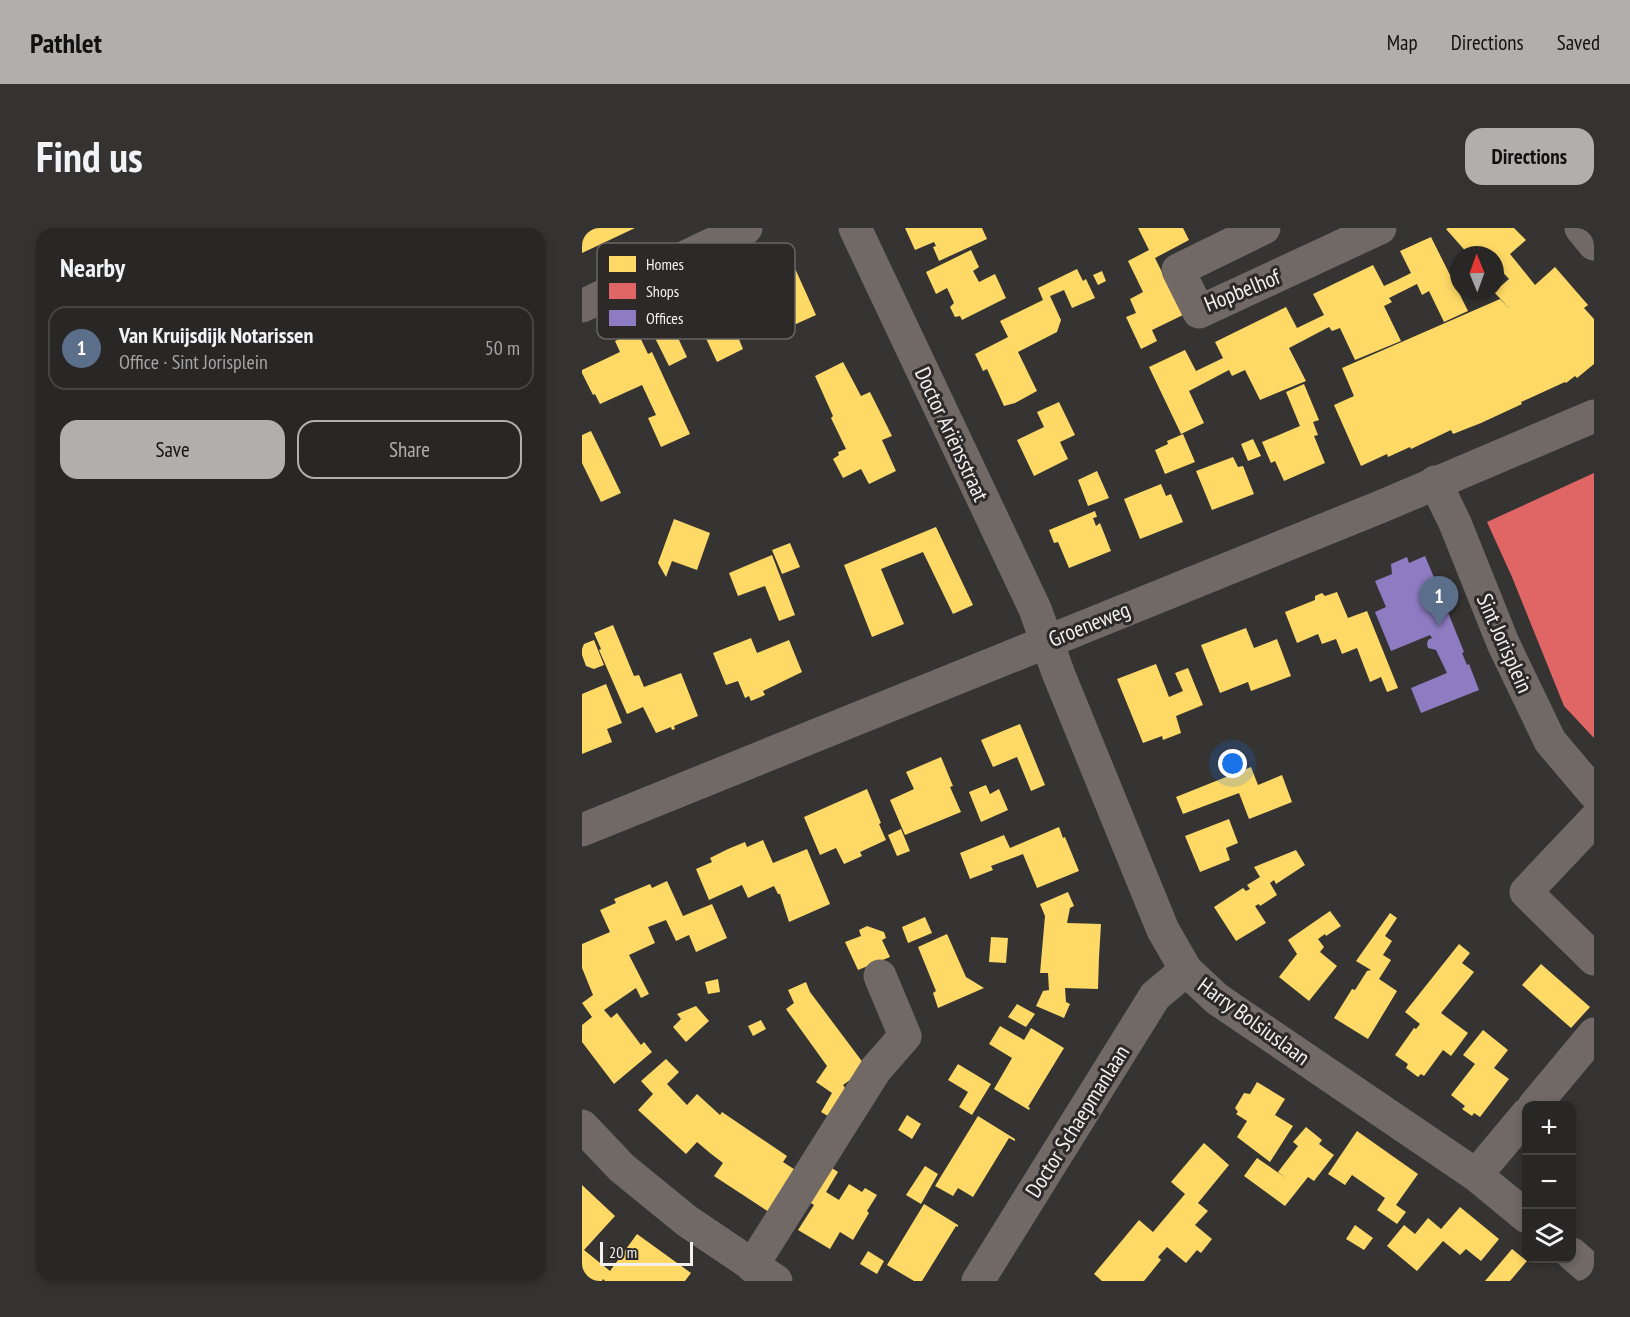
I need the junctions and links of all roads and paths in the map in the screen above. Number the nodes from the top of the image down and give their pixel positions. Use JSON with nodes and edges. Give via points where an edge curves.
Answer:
{"nodes":[{"id":1,"x":746,"y":228,"type":"edge"},
{"id":2,"x":855,"y":228,"type":"edge"},
{"id":3,"x":1264,"y":228,"type":"edge"},
{"id":4,"x":1380,"y":228,"type":"edge"},
{"id":5,"x":1581,"y":228,"type":"edge"},
{"id":6,"x":714,"y":243,"type":"edge"},
{"id":7,"x":1594,"y":244,"type":"edge"},
{"id":8,"x":597,"y":299,"type":"edge"},
{"id":9,"x":582,"y":306,"type":"edge"},
{"id":10,"x":1594,"y":416,"type":"edge"},
{"id":11,"x":1435,"y":482,"type":"junction"},
{"id":12,"x":1047,"y":641,"type":"junction"},
{"id":13,"x":1594,"y":793,"type":"edge"},
{"id":14,"x":1594,"y":820,"type":"edge"},
{"id":15,"x":582,"y":830,"type":"edge"},
{"id":16,"x":1594,"y":959,"type":"edge"},
{"id":17,"x":1186,"y":970,"type":"junction"},
{"id":18,"x":880,"y":976,"type":"dead end"},
{"id":19,"x":1594,"y":1034,"type":"edge"},
{"id":20,"x":1538,"y":1101,"type":"edge"},
{"id":21,"x":1522,"y":1120,"type":"edge"},
{"id":22,"x":582,"y":1126,"type":"edge"},
{"id":23,"x":1476,"y":1175,"type":"junction"},
{"id":24,"x":1522,"y":1213,"type":"edge"},
{"id":25,"x":1576,"y":1257,"type":"edge"},
{"id":26,"x":1594,"y":1273,"type":"edge"},
{"id":27,"x":764,"y":1274,"type":"edge"},
{"id":28,"x":978,"y":1281,"type":"edge"}],
"edges":[{"from":1,"to":6,"type":"street"},
{"from":2,"to":12,"type":"street","name":"Doctor Ariënsstraat"},
{"from":3,"to":4,"type":"street","name":"Hopbelhof","via":[[1178,270],[1199,312]]},
{"from":5,"to":7,"type":"street"},
{"from":8,"to":9,"type":"street"},
{"from":10,"to":11,"type":"street","name":"Groeneweg"},
{"from":11,"to":12,"type":"street","name":"Groeneweg"},
{"from":11,"to":13,"type":"street","name":"Sint Jorisplein","via":[[1503,643],[1550,741]]},
{"from":12,"to":15,"type":"street","name":"Groeneweg"},
{"from":12,"to":17,"type":"street","name":"Harry Bolsiuslaan","via":[[1162,930]]},
{"from":14,"to":16,"type":"street","via":[[1526,892]]},
{"from":17,"to":23,"type":"street","name":"Harry Bolsiuslaan","via":[[1217,999]]},
{"from":17,"to":28,"type":"street","name":"Doctor Schaepmanlaan","via":[[1155,996]]},
{"from":18,"to":27,"type":"street","via":[[905,1036],[876,1069]]},
{"from":19,"to":20,"type":"street"},
{"from":21,"to":23,"type":"street"},
{"from":22,"to":27,"type":"street","via":[[622,1168],[687,1221]]},
{"from":23,"to":24,"type":"street","name":"Harry Bolsiuslaan"},
{"from":25,"to":26,"type":"street"}]}
